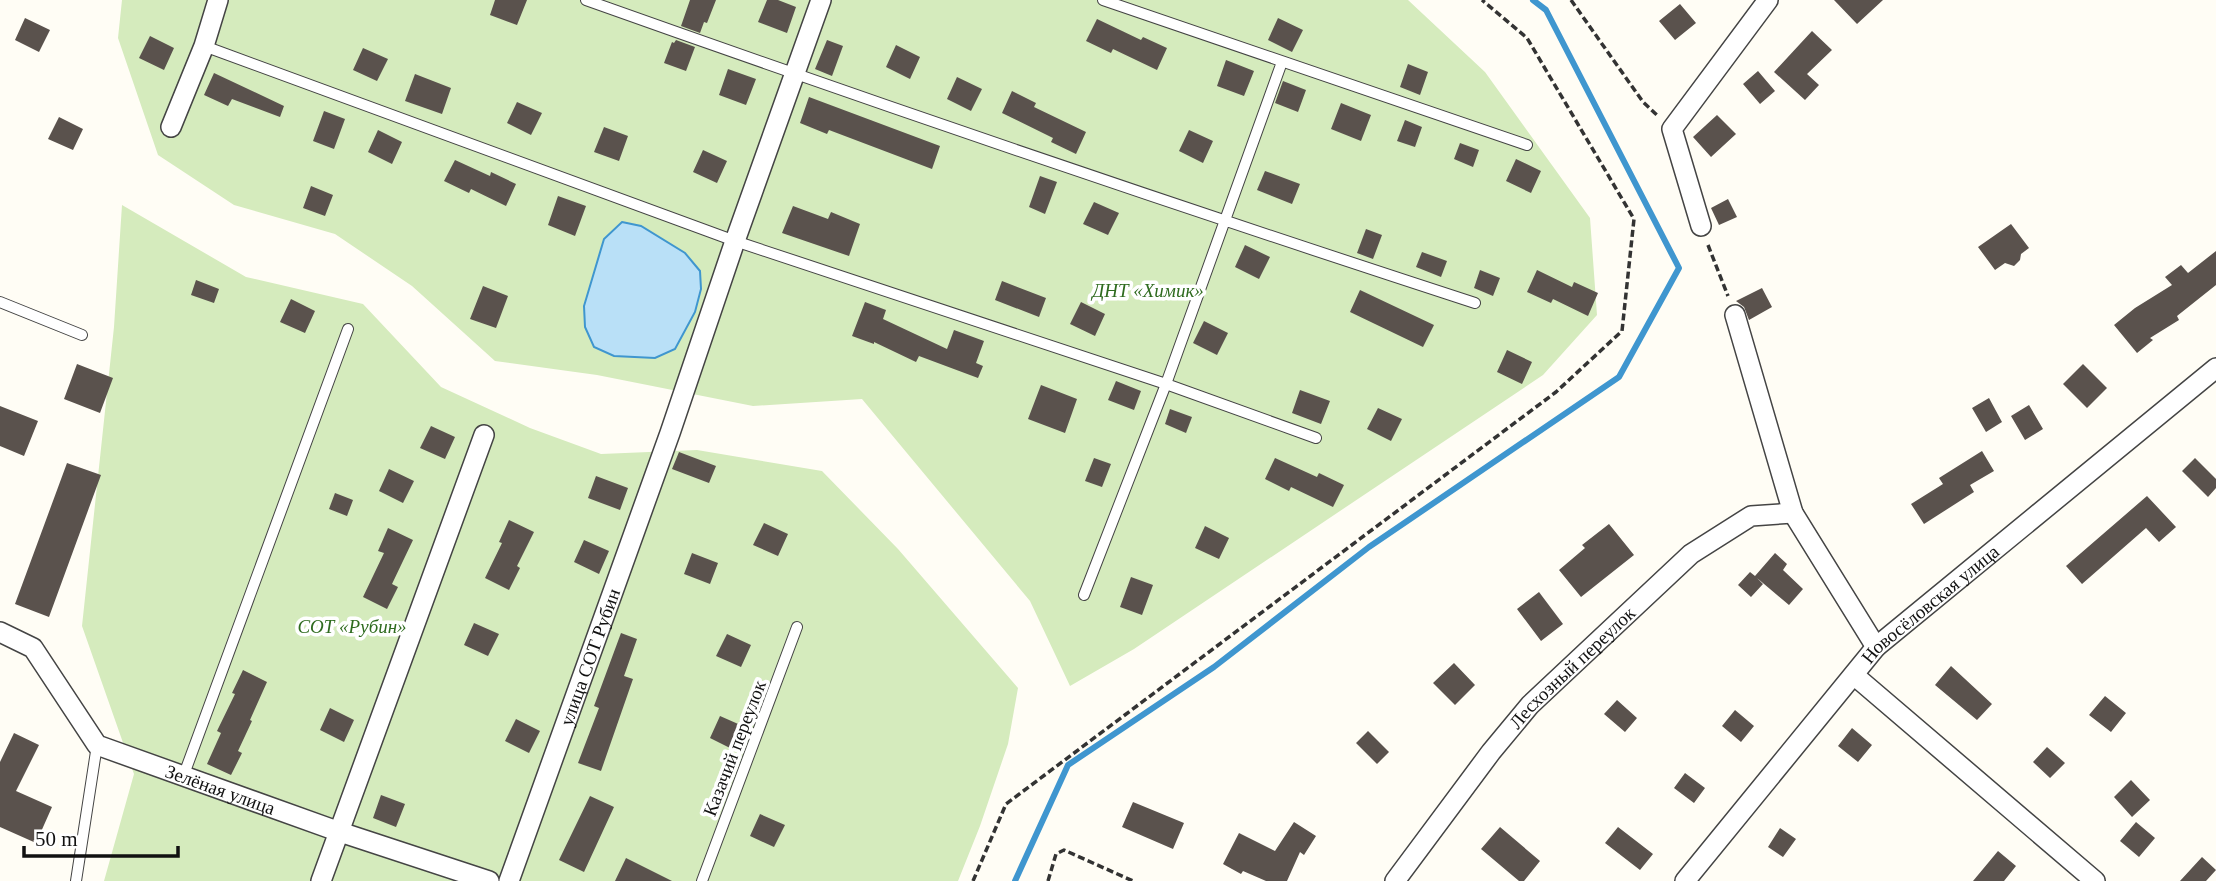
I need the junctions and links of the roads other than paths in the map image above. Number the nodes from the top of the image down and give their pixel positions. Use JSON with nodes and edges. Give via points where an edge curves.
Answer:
{"nodes":[{"id":1,"x":218,"y":0,"type":"edge"},
{"id":2,"x":586,"y":0,"type":"edge"},
{"id":3,"x":821,"y":0,"type":"edge"},
{"id":4,"x":1103,"y":0,"type":"edge"},
{"id":5,"x":1768,"y":0,"type":"edge"},
{"id":6,"x":204,"y":46,"type":"junction"},
{"id":7,"x":1282,"y":62,"type":"junction"},
{"id":8,"x":796,"y":75,"type":"junction"},
{"id":9,"x":171,"y":127,"type":"dead end"},
{"id":10,"x":1527,"y":145,"type":"dead end"},
{"id":11,"x":1225,"y":221,"type":"junction"},
{"id":12,"x":1701,"y":226,"type":"road end"},
{"id":13,"x":735,"y":241,"type":"junction"},
{"id":14,"x":0,"y":302,"type":"edge"},
{"id":15,"x":1475,"y":303,"type":"dead end"},
{"id":16,"x":1735,"y":315,"type":"road end"},
{"id":17,"x":348,"y":329,"type":"dead end"},
{"id":18,"x":82,"y":335,"type":"dead end"},
{"id":19,"x":2216,"y":368,"type":"edge"},
{"id":20,"x":1166,"y":384,"type":"junction"},
{"id":21,"x":484,"y":435,"type":"dead end"},
{"id":22,"x":1316,"y":438,"type":"dead end"},
{"id":23,"x":1793,"y":513,"type":"junction"},
{"id":24,"x":1084,"y":595,"type":"dead end"},
{"id":25,"x":797,"y":627,"type":"dead end"},
{"id":26,"x":0,"y":632,"type":"edge"},
{"id":27,"x":1876,"y":647,"type":"junction"},
{"id":28,"x":1854,"y":676,"type":"junction"},
{"id":29,"x":97,"y":745,"type":"junction"},
{"id":30,"x":183,"y":777,"type":"junction"},
{"id":31,"x":337,"y":831,"type":"junction"},
{"id":32,"x":76,"y":881,"type":"edge"},
{"id":33,"x":321,"y":881,"type":"edge"},
{"id":34,"x":489,"y":881,"type":"edge"},
{"id":35,"x":509,"y":881,"type":"edge"},
{"id":36,"x":702,"y":881,"type":"edge"},
{"id":37,"x":1395,"y":881,"type":"edge"},
{"id":38,"x":1685,"y":881,"type":"edge"},
{"id":39,"x":2095,"y":881,"type":"edge"}],
"edges":[{"from":1,"to":6,"type":"street"},
{"from":2,"to":8,"type":"lane"},
{"from":3,"to":8,"type":"street","name":"улица СОТ Рубин"},
{"from":4,"to":7,"type":"lane"},
{"from":5,"to":12,"type":"street","via":[[1672,129]]},
{"from":6,"to":9,"type":"street"},
{"from":6,"to":13,"type":"lane"},
{"from":7,"to":10,"type":"lane"},
{"from":7,"to":11,"type":"lane"},
{"from":8,"to":11,"type":"lane"},
{"from":8,"to":13,"type":"street","name":"улица СОТ Рубин"},
{"from":11,"to":15,"type":"lane"},
{"from":11,"to":20,"type":"lane"},
{"from":13,"to":20,"type":"lane"},
{"from":13,"to":35,"type":"street","name":"улица СОТ Рубин"},
{"from":14,"to":18,"type":"lane"},
{"from":16,"to":23,"type":"street"},
{"from":17,"to":30,"type":"lane"},
{"from":19,"to":27,"type":"street","name":"Новосёловская улица"},
{"from":20,"to":22,"type":"lane"},
{"from":20,"to":24,"type":"lane"},
{"from":21,"to":31,"type":"street"},
{"from":23,"to":27,"type":"street"},
{"from":23,"to":37,"type":"street","name":"Лесхозный переулок","via":[[1751,516],[1691,554],[1530,705]]},
{"from":25,"to":36,"type":"lane","name":"Казачий переулок"},
{"from":26,"to":29,"type":"street","via":[[33,648]]},
{"from":27,"to":28,"type":"street","name":"Новосёловская улица"},
{"from":28,"to":38,"type":"street","name":"Новосёловская улица"},
{"from":28,"to":39,"type":"street"},
{"from":29,"to":30,"type":"street","name":"Зелёная улица"},
{"from":29,"to":32,"type":"lane"},
{"from":30,"to":31,"type":"street","name":"Зелёная улица"},
{"from":31,"to":33,"type":"street"},
{"from":31,"to":34,"type":"street","name":"Зелёная улица"}]}
